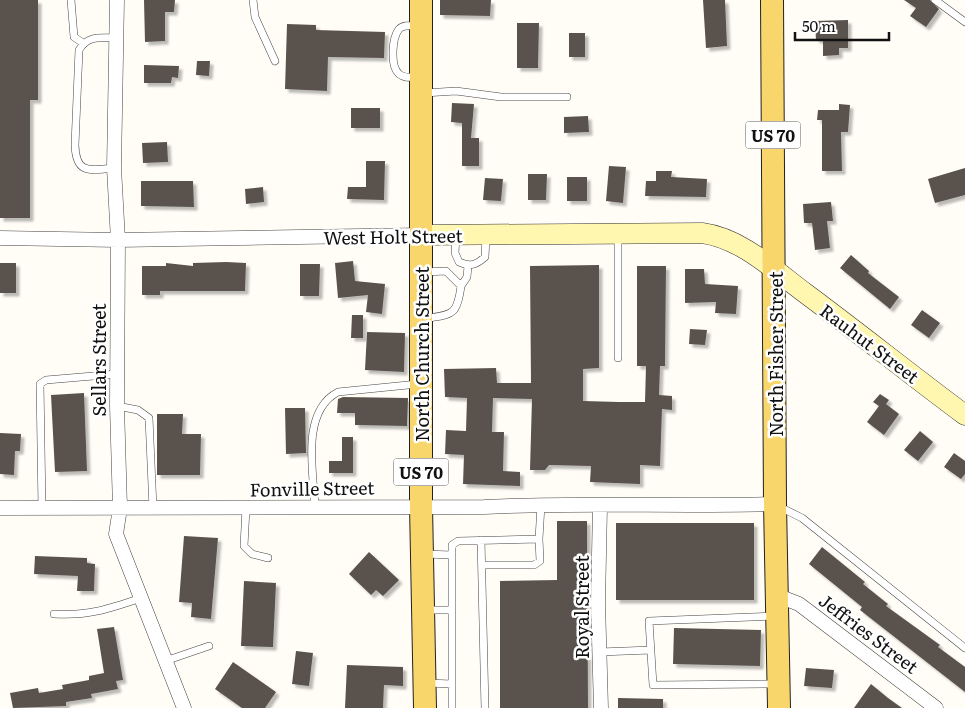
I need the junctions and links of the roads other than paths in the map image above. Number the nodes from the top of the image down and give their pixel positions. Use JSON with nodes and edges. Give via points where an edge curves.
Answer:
{"nodes":[{"id":1,"x":71,"y":0,"type":"edge"},
{"id":2,"x":117,"y":0,"type":"edge"},
{"id":3,"x":253,"y":0,"type":"edge"},
{"id":4,"x":421,"y":0,"type":"edge"},
{"id":5,"x":772,"y":0,"type":"edge"},
{"id":6,"x":935,"y":0,"type":"edge"},
{"id":7,"x":965,"y":22,"type":"edge"},
{"id":8,"x":116,"y":38,"type":"junction"},
{"id":9,"x":84,"y":43,"type":"junction"},
{"id":10,"x":275,"y":61,"type":"dead end"},
{"id":11,"x":421,"y":85,"type":"junction"},
{"id":12,"x":567,"y":97,"type":"dead end"},
{"id":13,"x":114,"y":168,"type":"junction"},
{"id":14,"x":456,"y":234,"type":"junction"},
{"id":15,"x":486,"y":234,"type":"junction"},
{"id":16,"x":618,"y":234,"type":"junction"},
{"id":17,"x":422,"y":235,"type":"junction"},
{"id":18,"x":0,"y":238,"type":"edge"},
{"id":19,"x":118,"y":240,"type":"junction"},
{"id":20,"x":468,"y":266,"type":"junction"},
{"id":21,"x":774,"y":271,"type":"junction"},
{"id":22,"x":421,"y":272,"type":"junction"},
{"id":23,"x":461,"y":286,"type":"junction"},
{"id":24,"x":421,"y":320,"type":"junction"},
{"id":25,"x":618,"y":358,"type":"dead end"},
{"id":26,"x":116,"y":374,"type":"junction"},
{"id":27,"x":421,"y":383,"type":"junction"},
{"id":28,"x":117,"y":406,"type":"junction"},
{"id":29,"x":965,"y":415,"type":"edge"},
{"id":30,"x":541,"y":504,"type":"junction"},
{"id":31,"x":775,"y":504,"type":"junction"},
{"id":32,"x":315,"y":506,"type":"junction"},
{"id":33,"x":421,"y":506,"type":"junction"},
{"id":34,"x":600,"y":507,"type":"junction"},
{"id":35,"x":0,"y":508,"type":"edge"},
{"id":36,"x":42,"y":508,"type":"junction"},
{"id":37,"x":120,"y":508,"type":"junction"},
{"id":38,"x":153,"y":508,"type":"junction"},
{"id":39,"x":246,"y":508,"type":"junction"},
{"id":40,"x":539,"y":538,"type":"junction"},
{"id":41,"x":481,"y":540,"type":"junction"},
{"id":42,"x":423,"y":554,"type":"junction"},
{"id":43,"x":451,"y":555,"type":"junction"},
{"id":44,"x":268,"y":558,"type":"dead end"},
{"id":45,"x":482,"y":565,"type":"junction"},
{"id":46,"x":141,"y":598,"type":"junction"},
{"id":47,"x":776,"y":605,"type":"junction"},
{"id":48,"x":424,"y":610,"type":"junction"},
{"id":49,"x":452,"y":610,"type":"junction"},
{"id":50,"x":54,"y":614,"type":"dead end"},
{"id":51,"x":209,"y":646,"type":"dead end"},
{"id":52,"x":965,"y":648,"type":"edge"},
{"id":53,"x":651,"y":650,"type":"junction"},
{"id":54,"x":600,"y":652,"type":"junction"},
{"id":55,"x":165,"y":661,"type":"junction"},
{"id":56,"x":425,"y":683,"type":"junction"},
{"id":57,"x":452,"y":684,"type":"junction"},
{"id":58,"x":778,"y":684,"type":"junction"},
{"id":59,"x":184,"y":708,"type":"edge"},
{"id":60,"x":425,"y":708,"type":"edge"},
{"id":61,"x":452,"y":708,"type":"edge"},
{"id":62,"x":485,"y":708,"type":"edge"},
{"id":63,"x":601,"y":708,"type":"edge"},
{"id":64,"x":779,"y":708,"type":"edge"},
{"id":65,"x":936,"y":708,"type":"edge"}],
"edges":[{"from":1,"to":9,"type":"lane","via":[[74,37]]},
{"from":2,"to":8,"type":"street","name":"Sellars Street"},
{"from":3,"to":10,"type":"lane","via":[[255,17]]},
{"from":4,"to":11,"type":"main road","name":"North Church Street","number":"US 70"},
{"from":5,"to":21,"type":"main road","name":"North Fisher Street","number":"US 70"},
{"from":6,"to":7,"type":"lane"},
{"from":8,"to":9,"type":"lane","via":[[91,38]]},
{"from":8,"to":13,"type":"street","name":"Sellars Street"},
{"from":9,"to":13,"type":"lane","via":[[79,50],[76,160],[89,170]]},
{"from":11,"to":12,"type":"lane","via":[[501,97]]},
{"from":11,"to":17,"type":"main road","name":"North Church Street","number":"US 70"},
{"from":13,"to":19,"type":"street","name":"Sellars Street"},
{"from":14,"to":15,"type":"main road","name":"West Holt Street"},
{"from":14,"to":17,"type":"main road","name":"West Holt Street"},
{"from":14,"to":20,"type":"lane","via":[[455,253],[459,262]]},
{"from":15,"to":16,"type":"main road","name":"West Holt Street"},
{"from":15,"to":20,"type":"lane","via":[[485,257]]},
{"from":16,"to":21,"type":"main road","name":"West Holt Street","via":[[702,232],[717,235],[736,244]]},
{"from":16,"to":25,"type":"lane"},
{"from":17,"to":19,"type":"street","name":"West Holt Street"},
{"from":17,"to":22,"type":"main road","name":"North Church Street","number":"US 70"},
{"from":18,"to":19,"type":"street","name":"West Holt Street"},
{"from":19,"to":26,"type":"street","name":"Sellars Street"},
{"from":20,"to":23,"type":"lane","via":[[467,277]]},
{"from":21,"to":29,"type":"main road","name":"Rauhut Street"},
{"from":21,"to":31,"type":"main road","name":"North Fisher Street","number":"US 70"},
{"from":22,"to":23,"type":"lane","via":[[446,271]]},
{"from":22,"to":24,"type":"main road","name":"North Church Street","number":"US 70"},
{"from":23,"to":24,"type":"lane","via":[[458,306],[450,314]]},
{"from":24,"to":27,"type":"main road","name":"North Church Street","number":"US 70"},
{"from":26,"to":28,"type":"street","name":"Sellars Street"},
{"from":26,"to":36,"type":"lane","via":[[46,380],[40,384]]},
{"from":27,"to":32,"type":"lane","via":[[338,392],[327,398],[316,419],[313,442]]},
{"from":27,"to":33,"type":"main road","name":"North Church Street","number":"US 70"},
{"from":28,"to":37,"type":"street","name":"Sellars Street"},
{"from":28,"to":38,"type":"lane","via":[[138,410],[149,418]]},
{"from":30,"to":33,"type":"street","name":"Fonville Street","via":[[484,508]]},
{"from":30,"to":34,"type":"street","name":"Fonville Street"},
{"from":30,"to":40,"type":"lane"},
{"from":31,"to":34,"type":"street","name":"Fonville Street"},
{"from":31,"to":47,"type":"main road","name":"North Fisher Street","number":"US 70"},
{"from":31,"to":52,"type":"lane","via":[[802,518]]},
{"from":32,"to":33,"type":"street","name":"Fonville Street"},
{"from":32,"to":39,"type":"street","name":"Fonville Street"},
{"from":33,"to":42,"type":"main road","name":"North Church Street","number":"US 70"},
{"from":34,"to":54,"type":"street","name":"Royal Street"},
{"from":35,"to":36,"type":"street","name":"Fonville Street"},
{"from":36,"to":37,"type":"street","name":"Fonville Street"},
{"from":37,"to":38,"type":"street","name":"Fonville Street"},
{"from":37,"to":46,"type":"street","name":"Sellars Street","via":[[117,538]]},
{"from":38,"to":39,"type":"street","name":"Fonville Street"},
{"from":39,"to":44,"type":"lane","via":[[244,546],[252,554]]},
{"from":40,"to":41,"type":"lane"},
{"from":40,"to":45,"type":"lane","via":[[540,561],[534,565]]},
{"from":41,"to":43,"type":"lane","via":[[458,541],[452,546]]},
{"from":41,"to":45,"type":"lane"},
{"from":42,"to":43,"type":"lane"},
{"from":42,"to":48,"type":"main road","name":"North Church Street","number":"US 70"},
{"from":43,"to":49,"type":"lane"},
{"from":45,"to":62,"type":"lane"},
{"from":46,"to":50,"type":"lane","via":[[99,613],[80,616]]},
{"from":46,"to":55,"type":"street","name":"Sellars Street"},
{"from":47,"to":53,"type":"lane","via":[[649,621]]},
{"from":47,"to":58,"type":"main road","name":"North Fisher Street","number":"US 70"},
{"from":47,"to":65,"type":"street","name":"Jeffries Street","via":[[799,604]]},
{"from":48,"to":49,"type":"lane"},
{"from":48,"to":56,"type":"main road","name":"North Church Street","number":"US 70"},
{"from":49,"to":57,"type":"lane"},
{"from":51,"to":55,"type":"lane"},
{"from":53,"to":54,"type":"lane"},
{"from":53,"to":58,"type":"lane","via":[[653,685]]},
{"from":54,"to":63,"type":"street","name":"Royal Street"},
{"from":55,"to":59,"type":"street","name":"Sellars Street"},
{"from":56,"to":57,"type":"lane"},
{"from":56,"to":60,"type":"main road","name":"North Church Street","number":"US 70"},
{"from":57,"to":61,"type":"lane"},
{"from":58,"to":64,"type":"main road","name":"North Fisher Street","number":"US 70"}]}
